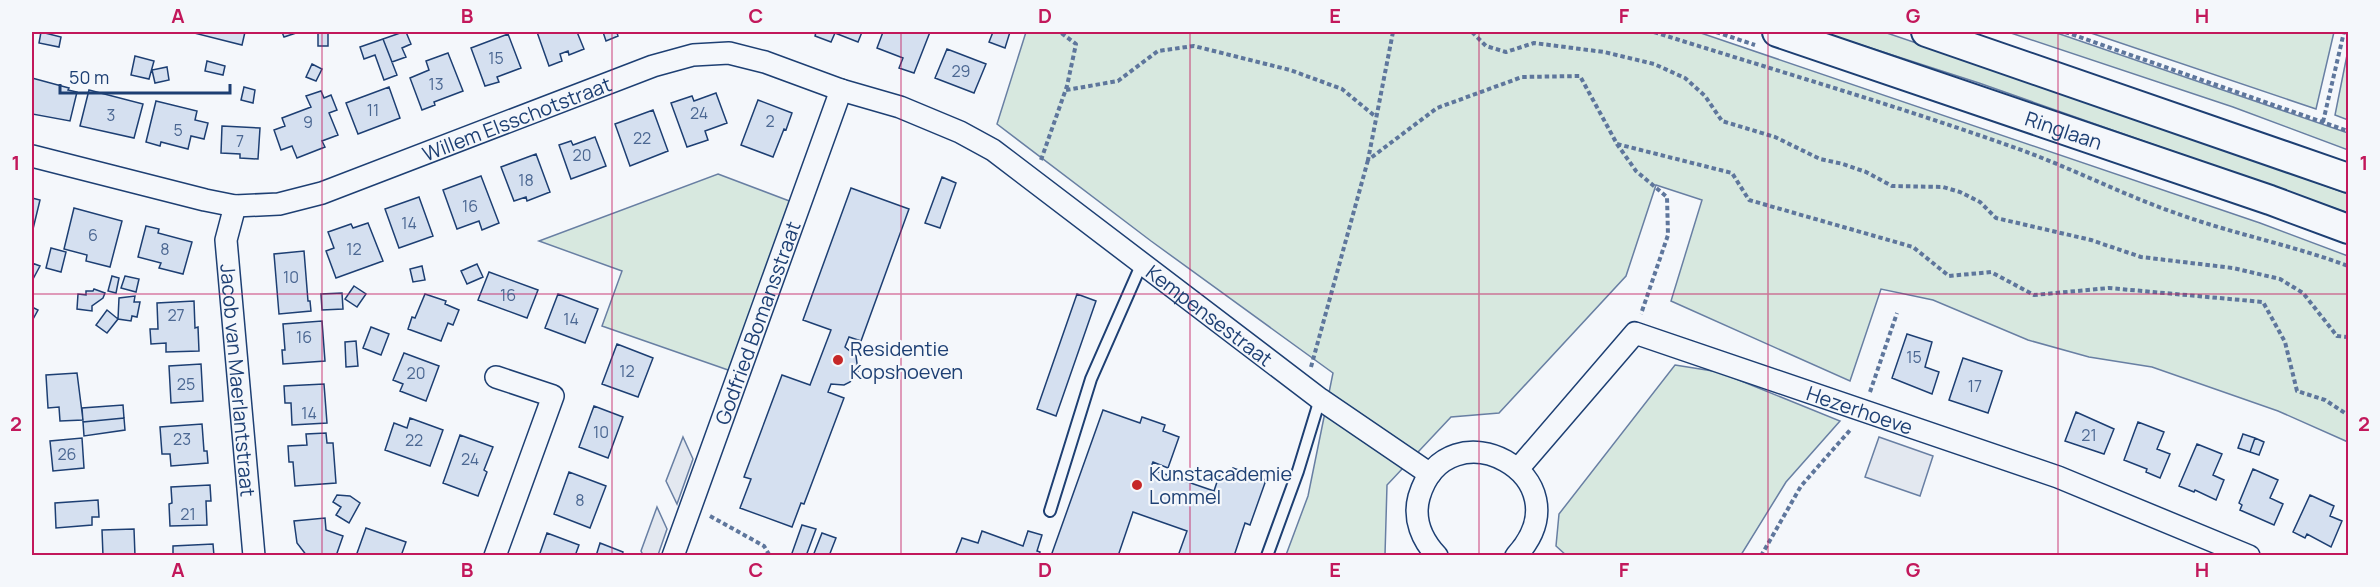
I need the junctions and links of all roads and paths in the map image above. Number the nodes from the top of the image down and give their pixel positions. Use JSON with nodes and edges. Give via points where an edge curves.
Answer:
{"nodes":[{"id":1,"x":1060,"y":32,"type":"edge"},
{"id":2,"x":1393,"y":32,"type":"edge"},
{"id":3,"x":1472,"y":32,"type":"edge"},
{"id":4,"x":1654,"y":32,"type":"edge"},
{"id":5,"x":1777,"y":32,"type":"edge"},
{"id":6,"x":1926,"y":32,"type":"edge"},
{"id":7,"x":2065,"y":32,"type":"edge"},
{"id":8,"x":2344,"y":32,"type":"edge"},
{"id":9,"x":841,"y":90,"type":"junction"},
{"id":10,"x":1066,"y":90,"type":"junction"},
{"id":11,"x":1376,"y":117,"type":"junction"},
{"id":12,"x":2324,"y":122,"type":"junction"},
{"id":13,"x":2349,"y":131,"type":"edge"},
{"id":14,"x":1617,"y":144,"type":"junction"},
{"id":15,"x":993,"y":150,"type":"joint"},
{"id":16,"x":32,"y":156,"type":"edge"},
{"id":17,"x":1368,"y":160,"type":"junction"},
{"id":18,"x":2349,"y":178,"type":"edge"},
{"id":19,"x":1034,"y":181,"type":"junction"},
{"id":20,"x":235,"y":206,"type":"junction"},
{"id":21,"x":2349,"y":229,"type":"edge"},
{"id":22,"x":1142,"y":263,"type":"junction"},
{"id":23,"x":2349,"y":266,"type":"edge"},
{"id":24,"x":1897,"y":313,"type":"dead end"},
{"id":25,"x":1635,"y":333,"type":"junction"},
{"id":26,"x":2349,"y":337,"type":"edge"},
{"id":27,"x":496,"y":377,"type":"dead end"},
{"id":28,"x":1312,"y":394,"type":"junction"},
{"id":29,"x":1864,"y":411,"type":"junction"},
{"id":30,"x":2349,"y":415,"type":"edge"},
{"id":31,"x":1518,"y":469,"type":"junction"},
{"id":32,"x":1430,"y":474,"type":"junction"},
{"id":33,"x":691,"y":506,"type":"junction"},
{"id":34,"x":1050,"y":511,"type":"dead end"},
{"id":35,"x":1422,"y":534,"type":"junction"},
{"id":36,"x":1528,"y":552,"type":"edge"},
{"id":37,"x":254,"y":555,"type":"edge"},
{"id":38,"x":495,"y":555,"type":"edge"},
{"id":39,"x":673,"y":555,"type":"edge"},
{"id":40,"x":770,"y":555,"type":"edge"},
{"id":41,"x":1267,"y":555,"type":"edge"},
{"id":42,"x":1412,"y":555,"type":"edge"},
{"id":43,"x":1437,"y":555,"type":"edge"},
{"id":44,"x":1761,"y":555,"type":"edge"},
{"id":45,"x":2249,"y":555,"type":"edge"}],
"edges":[{"from":1,"to":10,"type":"path","via":[[1076,44]]},
{"from":2,"to":11,"type":"path"},
{"from":3,"to":26,"type":"path","via":[[1486,46],[1506,52],[1534,43],[1604,52],[1654,64],[1685,78],[1705,96],[1722,121],[1775,137],[1892,186],[1960,192],[1980,201],[1996,218],[2091,240],[2141,257],[2233,268],[2280,279],[2303,293],[2337,336]]},
{"from":4,"to":23,"type":"path","via":[[1855,94],[2026,152],[2184,216]]},
{"from":5,"to":21,"type":"main road","name":"Ringlaan"},
{"from":6,"to":18,"type":"main road"},
{"from":7,"to":12,"type":"path"},
{"from":8,"to":12,"type":"path"},
{"from":9,"to":15,"type":"street","name":"Willem Elsschotstraat","via":[[900,107]]},
{"from":9,"to":20,"type":"street","name":"Willem Elsschotstraat","via":[[765,62],[729,54],[693,55],[652,66],[322,193],[279,204]]},
{"from":9,"to":33,"type":"street","name":"Godfried Bomansstraat"},
{"from":10,"to":11,"type":"path","via":[[1118,81],[1158,51],[1194,46],[1290,70],[1342,89]]},
{"from":10,"to":19,"type":"path"},
{"from":11,"to":17,"type":"path"},
{"from":12,"to":13,"type":"path"},
{"from":14,"to":17,"type":"path","via":[[1580,76],[1522,77],[1437,108]]},
{"from":14,"to":25,"type":"path","via":[[1636,171],[1667,197],[1668,235]]},
{"from":14,"to":30,"type":"path","via":[[1732,173],[1749,200],[1912,247],[1948,276],[1991,272],[2034,295],[2109,288],[2264,302],[2285,342],[2297,391],[2325,400]]},
{"from":15,"to":19,"type":"street","name":"Kempensestraat"},
{"from":16,"to":20,"type":"street","name":"Willem Elsschotstraat"},
{"from":17,"to":28,"type":"path"},
{"from":19,"to":22,"type":"street","name":"Kempensestraat"},
{"from":20,"to":37,"type":"street","name":"Jacob van Maerlantstraat","via":[[226,240]]},
{"from":22,"to":28,"type":"street","name":"Kempensestraat"},
{"from":22,"to":34,"type":"lane","via":[[1091,379]]},
{"from":24,"to":29,"type":"path"},
{"from":25,"to":29,"type":"street","name":"Hezerhoeve"},
{"from":25,"to":31,"type":"street"},
{"from":27,"to":38,"type":"street","via":[[553,396]]},
{"from":28,"to":32,"type":"street","name":"Kempensestraat"},
{"from":28,"to":41,"type":"lane","via":[[1298,471]]},
{"from":29,"to":44,"type":"path","via":[[1801,486]]},
{"from":29,"to":45,"type":"street","name":"Hezerhoeve","via":[[2058,477]]},
{"from":31,"to":32,"type":"street","via":[[1505,459],[1473,452],[1457,455]]},
{"from":31,"to":36,"type":"street","via":[[1528,482],[1536,513]]},
{"from":32,"to":35,"type":"street","via":[[1418,503]]},
{"from":33,"to":39,"type":"street","name":"Godfried Bomansstraat"},
{"from":33,"to":40,"type":"path","via":[[764,546]]},
{"from":35,"to":42,"type":"street"},
{"from":35,"to":43,"type":"street"}]}
